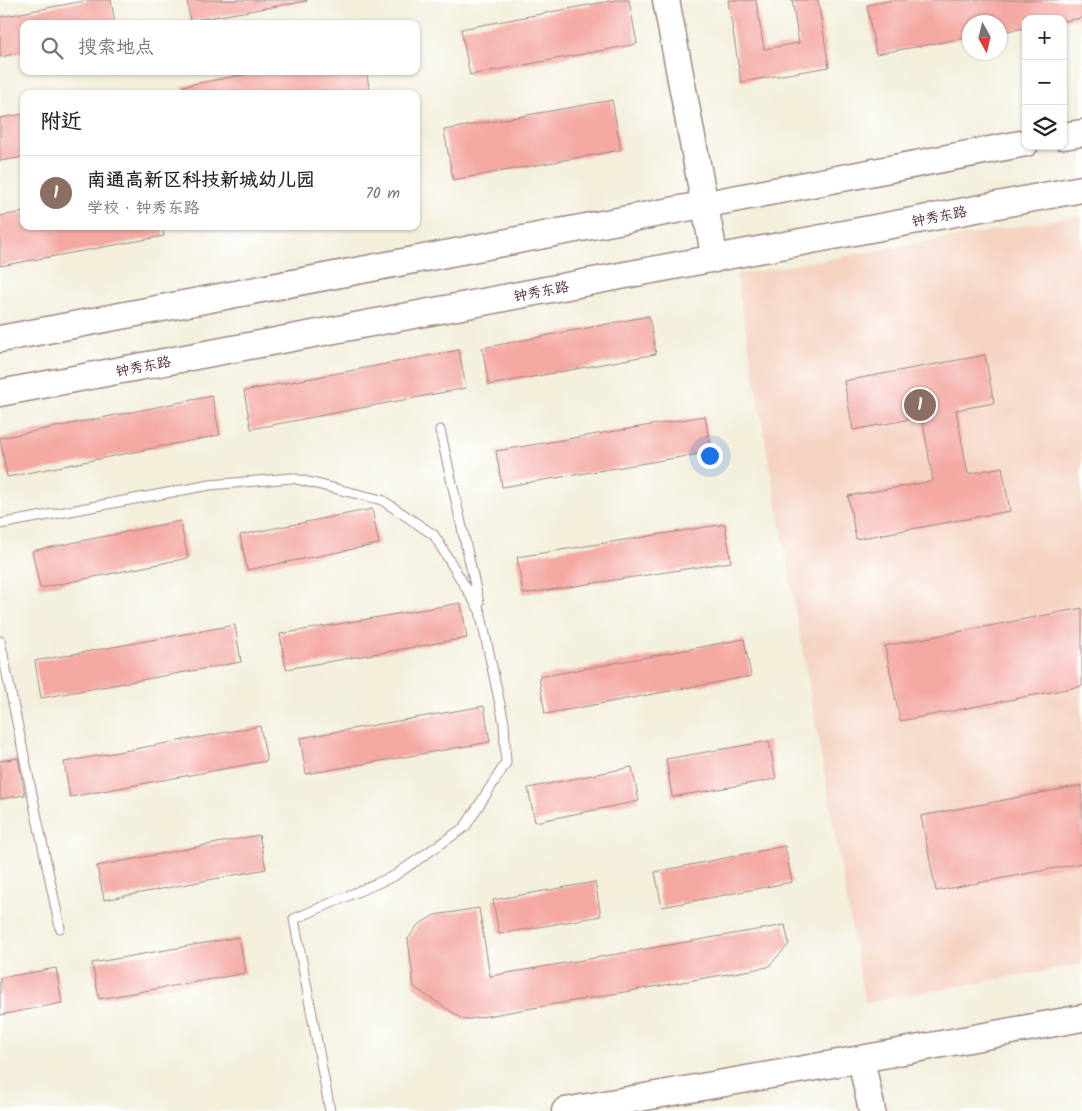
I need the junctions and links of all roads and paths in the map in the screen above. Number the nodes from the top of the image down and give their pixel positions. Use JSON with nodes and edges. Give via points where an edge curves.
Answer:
{"nodes":[{"id":1,"x":666,"y":0,"type":"edge"},
{"id":2,"x":1082,"y":133,"type":"edge"},
{"id":3,"x":1067,"y":135,"type":"edge"},
{"id":4,"x":1022,"y":145,"type":"edge"},
{"id":5,"x":1082,"y":189,"type":"edge"},
{"id":6,"x":705,"y":204,"type":"junction"},
{"id":7,"x":715,"y":259,"type":"junction"},
{"id":8,"x":0,"y":339,"type":"edge"},
{"id":9,"x":0,"y":393,"type":"edge"},
{"id":10,"x":440,"y":430,"type":"dead end"},
{"id":11,"x":0,"y":524,"type":"edge"},
{"id":12,"x":480,"y":611,"type":"junction"},
{"id":13,"x":0,"y":641,"type":"edge"},
{"id":14,"x":60,"y":928,"type":"dead end"},
{"id":15,"x":1082,"y":1018,"type":"edge"},
{"id":16,"x":861,"y":1059,"type":"junction"},
{"id":17,"x":330,"y":1111,"type":"edge"},
{"id":18,"x":565,"y":1111,"type":"edge"},
{"id":19,"x":872,"y":1111,"type":"edge"}],
"edges":[{"from":1,"to":6,"type":"main road"},
{"from":2,"to":3,"type":"main road"},
{"from":4,"to":6,"type":"main road"},
{"from":5,"to":7,"type":"main road","name":"钟秀东路"},
{"from":6,"to":7,"type":"main road"},
{"from":6,"to":8,"type":"main road"},
{"from":7,"to":9,"type":"main road","name":"钟秀东路"},
{"from":10,"to":12,"type":"lane"},
{"from":11,"to":12,"type":"lane","via":[[210,485],[292,478],[382,500],[434,534]]},
{"from":12,"to":17,"type":"lane","via":[[504,723],[506,763],[465,827],[394,876],[294,919]]},
{"from":13,"to":14,"type":"lane"},
{"from":15,"to":16,"type":"main road"},
{"from":16,"to":18,"type":"main road"},
{"from":16,"to":19,"type":"main road"}]}
